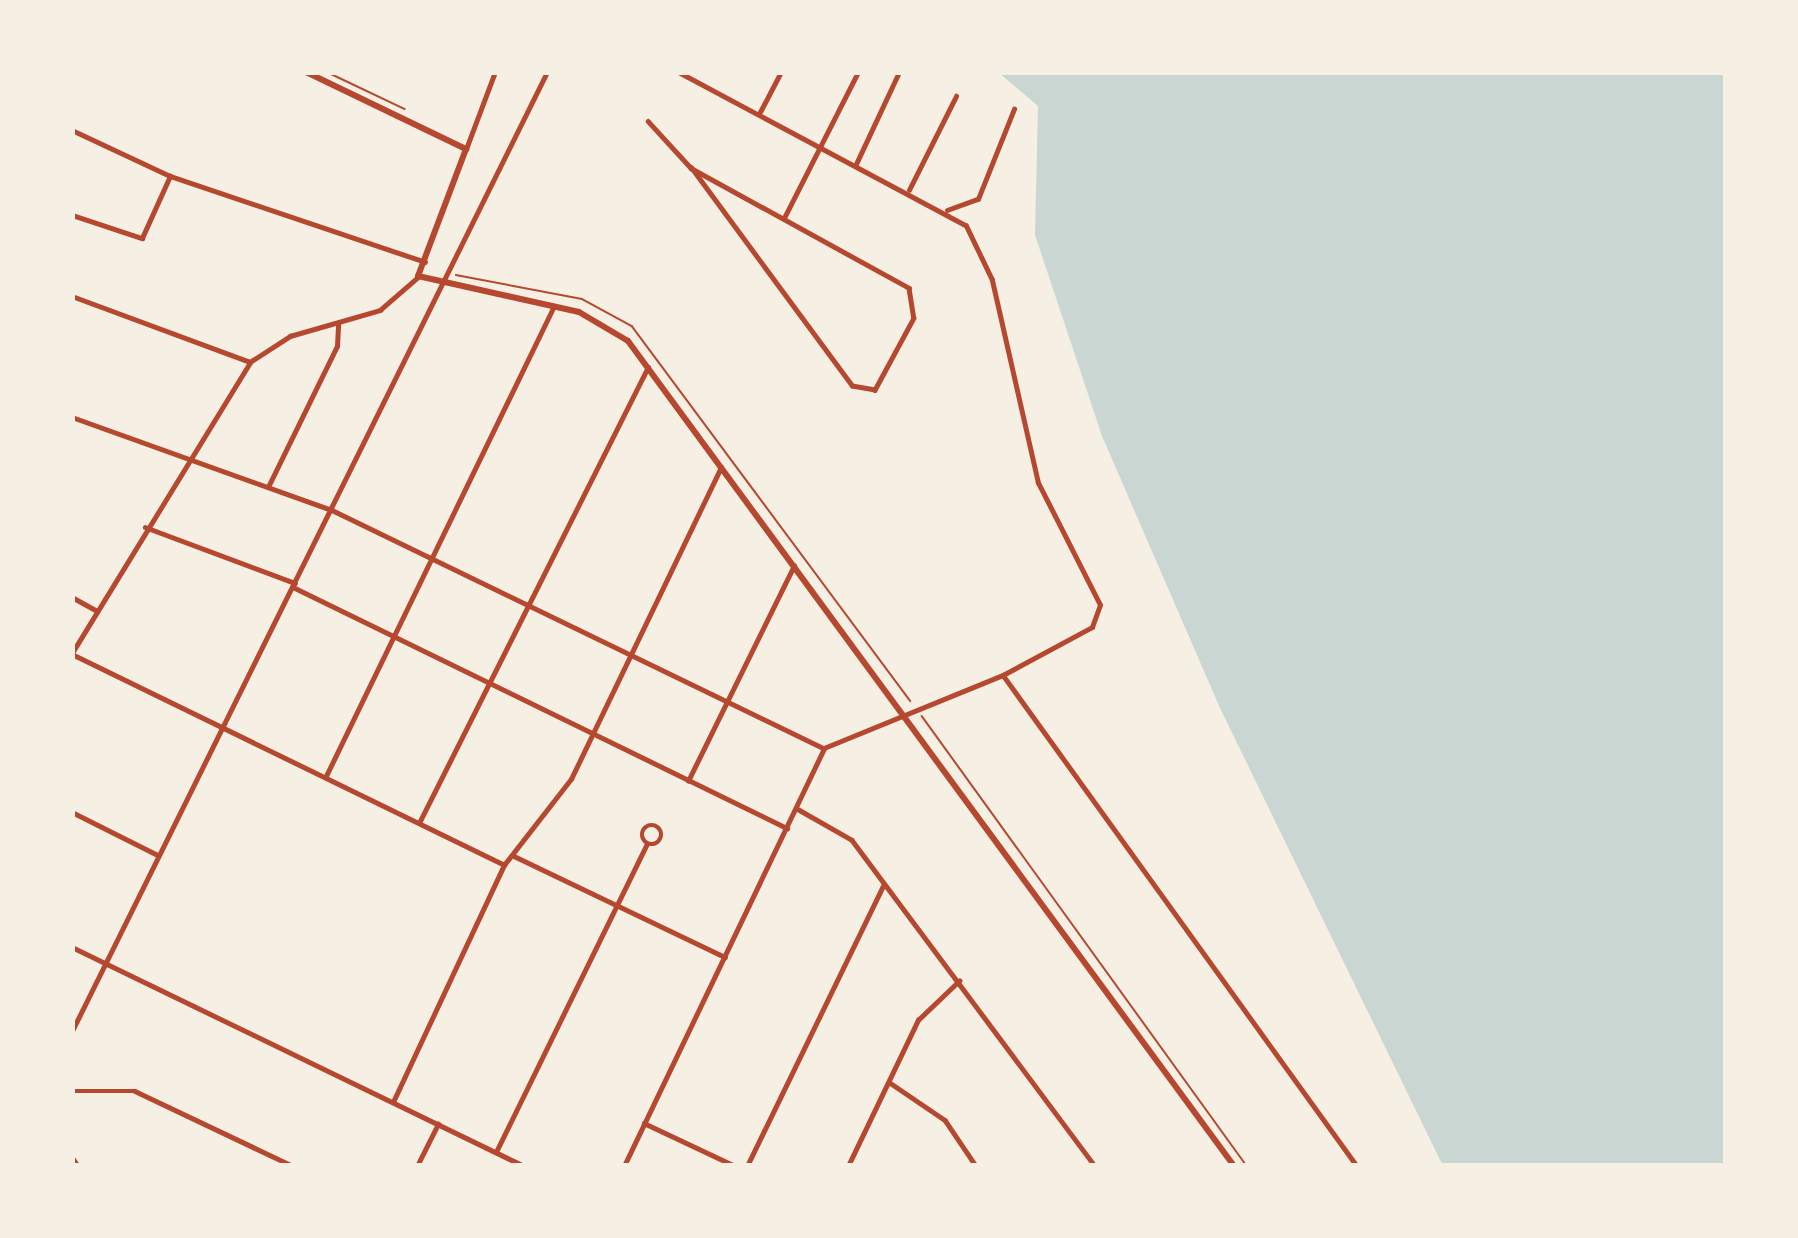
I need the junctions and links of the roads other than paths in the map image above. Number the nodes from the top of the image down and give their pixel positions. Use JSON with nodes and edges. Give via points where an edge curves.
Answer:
{"nodes":[{"id":1,"x":306,"y":72,"type":"edge"},
{"id":2,"x":495,"y":72,"type":"edge"},
{"id":3,"x":548,"y":72,"type":"edge"},
{"id":4,"x":678,"y":72,"type":"edge"},
{"id":5,"x":703,"y":72,"type":"edge"},
{"id":6,"x":781,"y":72,"type":"edge"},
{"id":7,"x":859,"y":72,"type":"edge"},
{"id":8,"x":899,"y":72,"type":"edge"},
{"id":9,"x":698,"y":82,"type":"junction"},
{"id":10,"x":956,"y":96,"type":"dead end"},
{"id":11,"x":1014,"y":109,"type":"dead end"},
{"id":12,"x":759,"y":114,"type":"junction"},
{"id":13,"x":648,"y":121,"type":"dead end"},
{"id":14,"x":72,"y":130,"type":"edge"},
{"id":15,"x":821,"y":146,"type":"junction"},
{"id":16,"x":466,"y":149,"type":"junction"},
{"id":17,"x":856,"y":164,"type":"junction"},
{"id":18,"x":691,"y":168,"type":"junction"},
{"id":19,"x":170,"y":176,"type":"junction"},
{"id":20,"x":909,"y":190,"type":"junction"},
{"id":21,"x":946,"y":210,"type":"junction"},
{"id":22,"x":72,"y":215,"type":"edge"},
{"id":23,"x":784,"y":218,"type":"junction"},
{"id":24,"x":425,"y":262,"type":"junction"},
{"id":25,"x":418,"y":276,"type":"junction"},
{"id":26,"x":447,"y":283,"type":"junction"},
{"id":27,"x":72,"y":296,"type":"edge"},
{"id":28,"x":554,"y":306,"type":"junction"},
{"id":29,"x":337,"y":322,"type":"junction"},
{"id":30,"x":250,"y":362,"type":"junction"},
{"id":31,"x":648,"y":367,"type":"junction"},
{"id":32,"x":72,"y":417,"type":"edge"},
{"id":33,"x":185,"y":458,"type":"junction"},
{"id":34,"x":721,"y":467,"type":"junction"},
{"id":35,"x":268,"y":487,"type":"junction"},
{"id":36,"x":332,"y":510,"type":"junction"},
{"id":37,"x":145,"y":527,"type":"junction"},
{"id":38,"x":433,"y":559,"type":"junction"},
{"id":39,"x":794,"y":566,"type":"junction"},
{"id":40,"x":294,"y":585,"type":"junction"},
{"id":41,"x":72,"y":597,"type":"edge"},
{"id":42,"x":531,"y":607,"type":"junction"},
{"id":43,"x":97,"y":611,"type":"junction"},
{"id":44,"x":394,"y":636,"type":"junction"},
{"id":45,"x":72,"y":654,"type":"edge"},
{"id":46,"x":629,"y":654,"type":"junction"},
{"id":47,"x":1003,"y":675,"type":"junction"},
{"id":48,"x":492,"y":685,"type":"junction"},
{"id":49,"x":727,"y":701,"type":"junction"},
{"id":50,"x":905,"y":716,"type":"junction"},
{"id":51,"x":223,"y":726,"type":"junction"},
{"id":52,"x":591,"y":734,"type":"junction"},
{"id":53,"x":824,"y":748,"type":"junction"},
{"id":54,"x":326,"y":776,"type":"junction"},
{"id":55,"x":688,"y":781,"type":"junction"},
{"id":56,"x":796,"y":808,"type":"junction"},
{"id":57,"x":72,"y":812,"type":"edge"},
{"id":58,"x":419,"y":823,"type":"junction"},
{"id":59,"x":787,"y":828,"type":"junction"},
{"id":60,"x":647,"y":844,"type":"dead end"},
{"id":61,"x":159,"y":855,"type":"junction"},
{"id":62,"x":514,"y":856,"type":"junction"},
{"id":63,"x":503,"y":865,"type":"junction"},
{"id":64,"x":883,"y":886,"type":"junction"},
{"id":65,"x":617,"y":906,"type":"junction"},
{"id":66,"x":72,"y":947,"type":"edge"},
{"id":67,"x":725,"y":957,"type":"junction"},
{"id":68,"x":105,"y":963,"type":"junction"},
{"id":69,"x":958,"y":981,"type":"junction"},
{"id":70,"x":72,"y":1031,"type":"edge"},
{"id":71,"x":889,"y":1082,"type":"junction"},
{"id":72,"x":72,"y":1090,"type":"edge"},
{"id":73,"x":393,"y":1102,"type":"junction"},
{"id":74,"x":438,"y":1124,"type":"junction"},
{"id":75,"x":644,"y":1124,"type":"junction"},
{"id":76,"x":496,"y":1153,"type":"junction"},
{"id":77,"x":72,"y":1157,"type":"edge"},
{"id":78,"x":78,"y":1166,"type":"edge"},
{"id":79,"x":293,"y":1166,"type":"edge"},
{"id":80,"x":417,"y":1166,"type":"edge"},
{"id":81,"x":524,"y":1166,"type":"edge"},
{"id":82,"x":624,"y":1166,"type":"edge"},
{"id":83,"x":735,"y":1166,"type":"edge"},
{"id":84,"x":747,"y":1166,"type":"edge"},
{"id":85,"x":848,"y":1166,"type":"edge"},
{"id":86,"x":976,"y":1166,"type":"edge"},
{"id":87,"x":1095,"y":1166,"type":"edge"},
{"id":88,"x":1234,"y":1166,"type":"edge"},
{"id":89,"x":1357,"y":1166,"type":"edge"}],
"edges":[{"from":1,"to":16,"type":"main road"},
{"from":2,"to":16,"type":"street"},
{"from":3,"to":26,"type":"street"},
{"from":4,"to":9,"type":"street"},
{"from":5,"to":9,"type":"street"},
{"from":6,"to":12,"type":"street"},
{"from":7,"to":15,"type":"street"},
{"from":8,"to":17,"type":"street"},
{"from":9,"to":12,"type":"street"},
{"from":10,"to":20,"type":"street"},
{"from":11,"to":21,"type":"street","via":[[978,199]]},
{"from":12,"to":15,"type":"street"},
{"from":13,"to":18,"type":"street"},
{"from":14,"to":19,"type":"street"},
{"from":15,"to":17,"type":"street"},
{"from":15,"to":23,"type":"street"},
{"from":16,"to":24,"type":"main road"},
{"from":17,"to":20,"type":"street"},
{"from":18,"to":23,"type":"street"},
{"from":18,"to":23,"type":"street","via":[[849,382],[875,390],[914,318],[909,288]]},
{"from":19,"to":22,"type":"street","via":[[142,238]]},
{"from":19,"to":24,"type":"street"},
{"from":20,"to":21,"type":"street"},
{"from":21,"to":47,"type":"street","via":[[983,254],[1038,483],[1100,605],[1091,627]]},
{"from":24,"to":25,"type":"main road"},
{"from":25,"to":26,"type":"main road"},
{"from":25,"to":29,"type":"street","via":[[380,310]]},
{"from":26,"to":28,"type":"main road"},
{"from":26,"to":36,"type":"street"},
{"from":27,"to":30,"type":"street"},
{"from":28,"to":31,"type":"main road","via":[[609,324]]},
{"from":28,"to":38,"type":"street"},
{"from":29,"to":30,"type":"street"},
{"from":29,"to":35,"type":"street","via":[[337,346]]},
{"from":30,"to":33,"type":"street"},
{"from":31,"to":34,"type":"main road"},
{"from":31,"to":42,"type":"street"},
{"from":32,"to":33,"type":"street"},
{"from":33,"to":35,"type":"street"},
{"from":33,"to":37,"type":"street"},
{"from":34,"to":39,"type":"main road"},
{"from":34,"to":46,"type":"street"},
{"from":35,"to":36,"type":"street"},
{"from":36,"to":38,"type":"street"},
{"from":36,"to":40,"type":"street"},
{"from":37,"to":40,"type":"street"},
{"from":37,"to":43,"type":"street"},
{"from":38,"to":42,"type":"street"},
{"from":38,"to":44,"type":"street"},
{"from":39,"to":49,"type":"street"},
{"from":39,"to":50,"type":"main road"},
{"from":40,"to":44,"type":"street"},
{"from":40,"to":51,"type":"street"},
{"from":41,"to":43,"type":"street"},
{"from":42,"to":46,"type":"street"},
{"from":42,"to":48,"type":"street"},
{"from":43,"to":45,"type":"street"},
{"from":44,"to":48,"type":"street"},
{"from":44,"to":54,"type":"street"},
{"from":45,"to":51,"type":"street"},
{"from":46,"to":49,"type":"street"},
{"from":46,"to":52,"type":"street"},
{"from":47,"to":50,"type":"street"},
{"from":47,"to":89,"type":"street"},
{"from":48,"to":52,"type":"street"},
{"from":48,"to":58,"type":"street"},
{"from":49,"to":53,"type":"street"},
{"from":49,"to":55,"type":"street"},
{"from":50,"to":53,"type":"street"},
{"from":50,"to":88,"type":"main road"},
{"from":51,"to":54,"type":"street"},
{"from":51,"to":61,"type":"street"},
{"from":52,"to":55,"type":"street"},
{"from":52,"to":62,"type":"street"},
{"from":53,"to":56,"type":"street"},
{"from":54,"to":58,"type":"street"},
{"from":55,"to":59,"type":"street"},
{"from":56,"to":59,"type":"street"},
{"from":56,"to":64,"type":"street","via":[[844,832]]},
{"from":57,"to":61,"type":"street"},
{"from":58,"to":63,"type":"street"},
{"from":59,"to":67,"type":"street"},
{"from":60,"to":65,"type":"street"},
{"from":61,"to":68,"type":"street"},
{"from":62,"to":63,"type":"street"},
{"from":62,"to":65,"type":"street"},
{"from":63,"to":73,"type":"street"},
{"from":64,"to":69,"type":"street"},
{"from":64,"to":84,"type":"street"},
{"from":65,"to":67,"type":"street"},
{"from":65,"to":76,"type":"street"},
{"from":66,"to":68,"type":"street"},
{"from":67,"to":75,"type":"street"},
{"from":68,"to":70,"type":"street"},
{"from":68,"to":73,"type":"street"},
{"from":69,"to":71,"type":"street","via":[[923,1012]]},
{"from":69,"to":87,"type":"street"},
{"from":71,"to":85,"type":"street"},
{"from":71,"to":86,"type":"street","via":[[945,1120]]},
{"from":72,"to":79,"type":"street","via":[[134,1091]]},
{"from":73,"to":74,"type":"street"},
{"from":74,"to":76,"type":"street"},
{"from":74,"to":80,"type":"street"},
{"from":75,"to":82,"type":"street"},
{"from":75,"to":83,"type":"street"},
{"from":76,"to":81,"type":"street"},
{"from":77,"to":78,"type":"street"}]}
